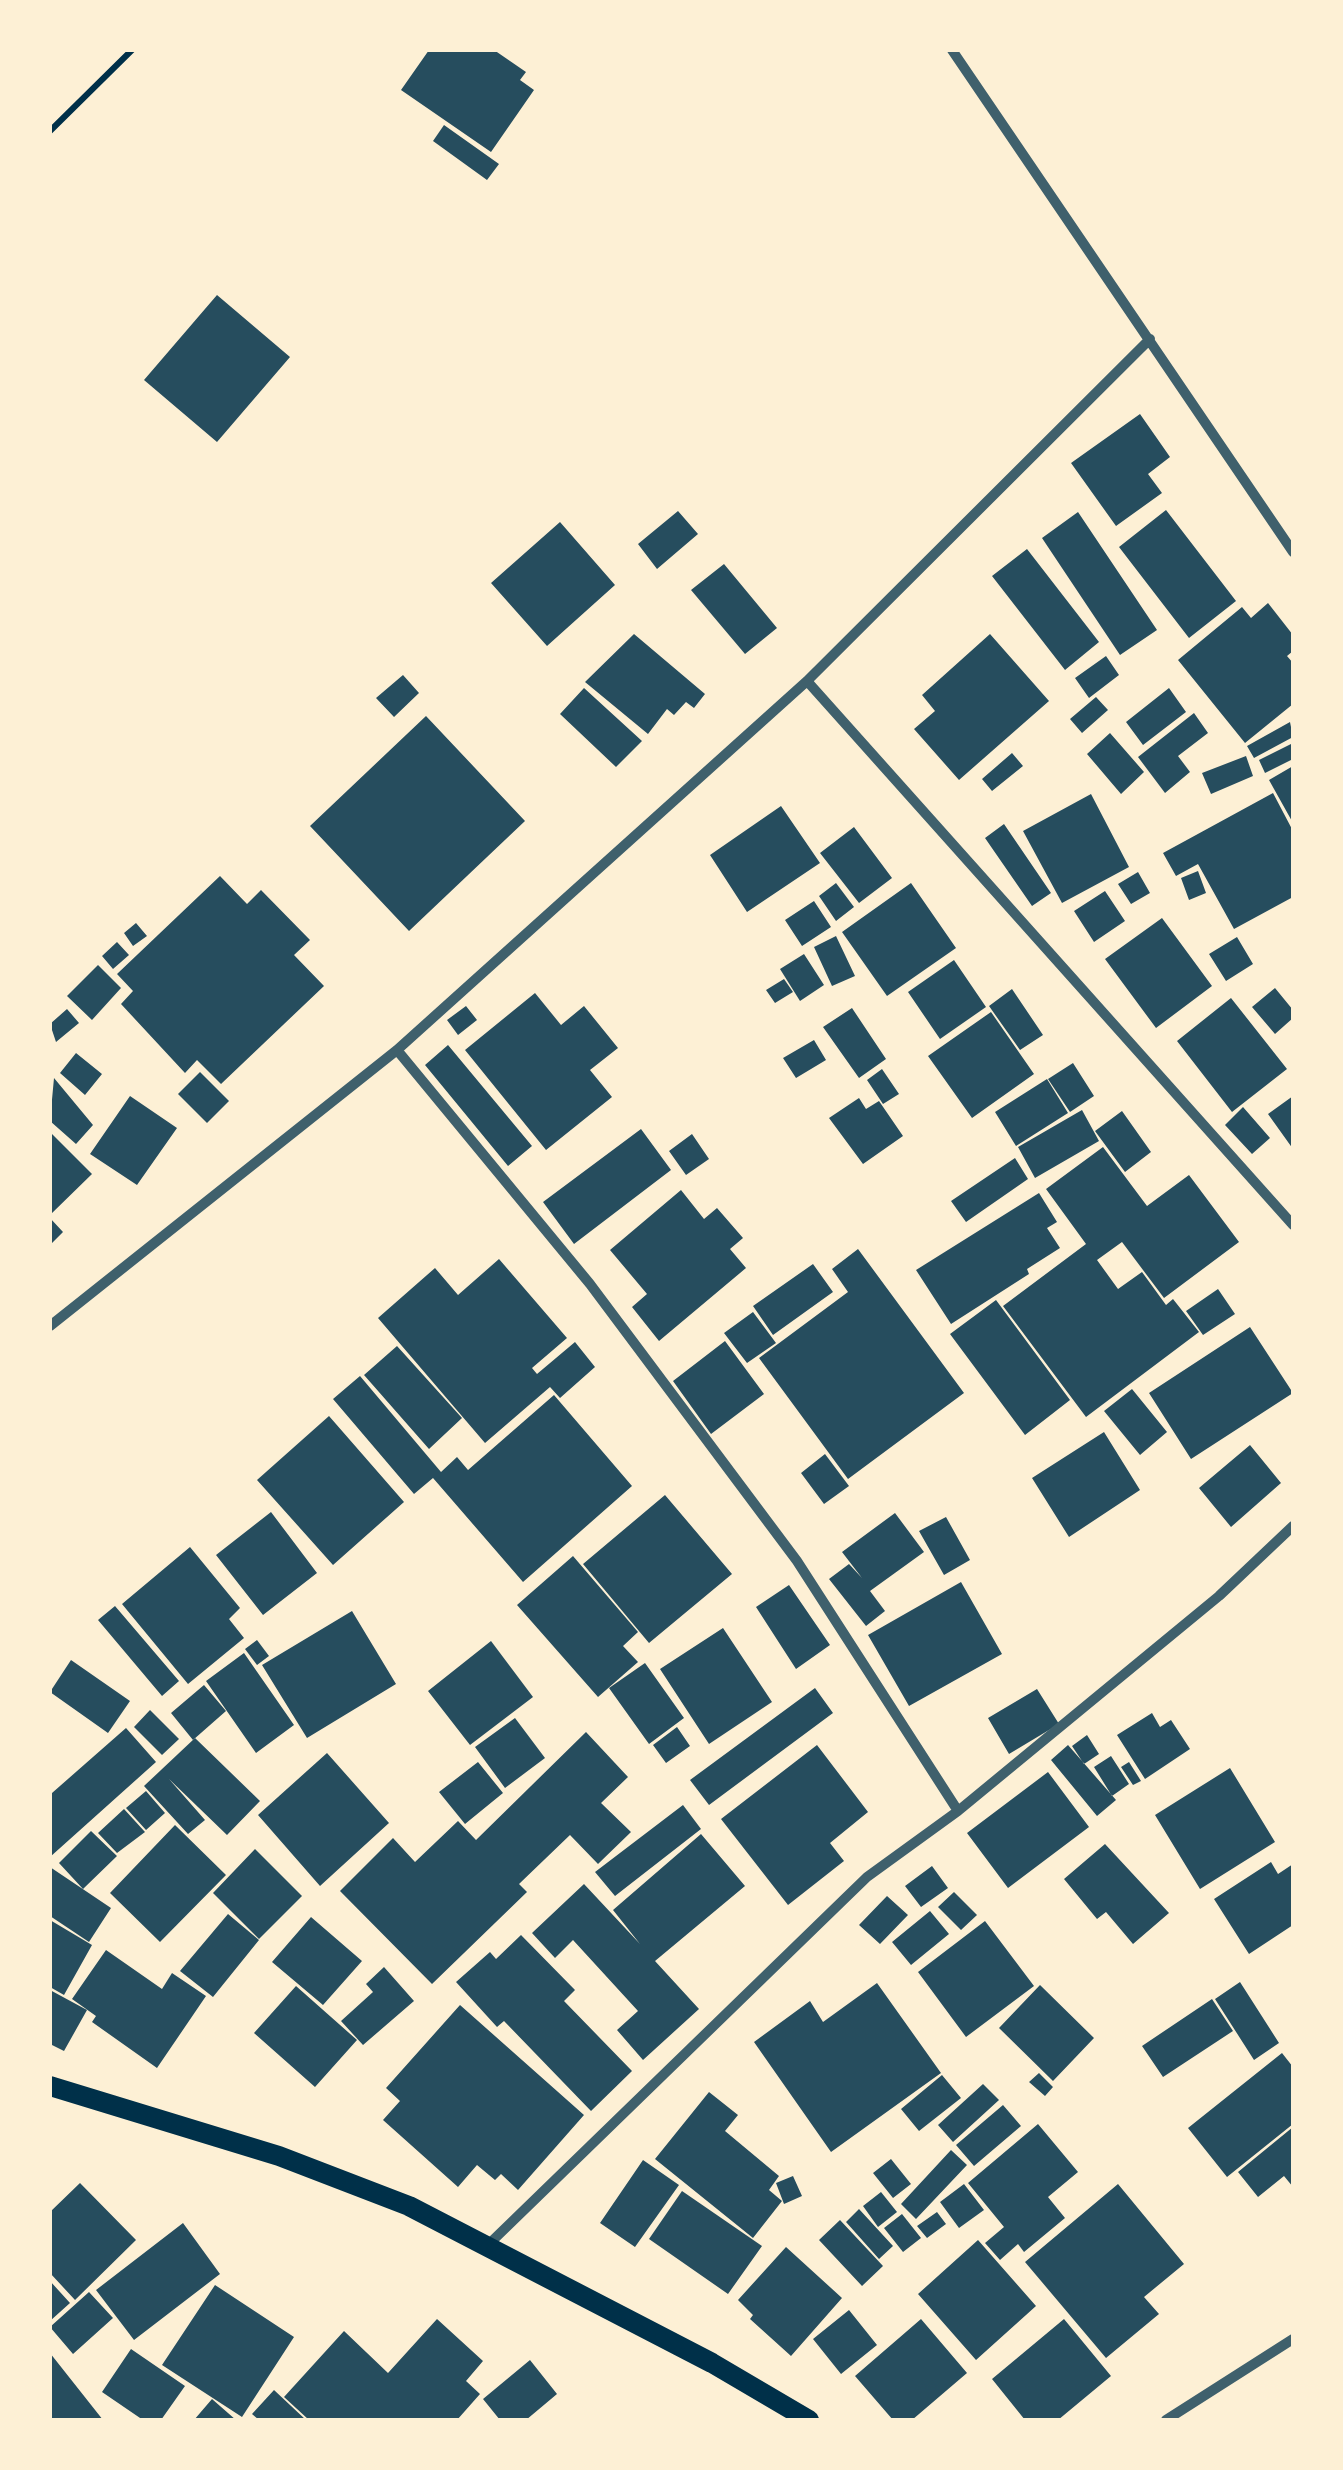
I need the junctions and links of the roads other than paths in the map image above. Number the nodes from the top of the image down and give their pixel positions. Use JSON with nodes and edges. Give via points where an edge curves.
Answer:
{"nodes":[{"id":1,"x":952,"y":50,"type":"edge"},
{"id":2,"x":1150,"y":339,"type":"junction"},
{"id":3,"x":1293,"y":552,"type":"edge"},
{"id":4,"x":807,"y":681,"type":"junction"},
{"id":5,"x":397,"y":1050,"type":"junction"},
{"id":6,"x":1293,"y":1225,"type":"edge"},
{"id":7,"x":50,"y":1326,"type":"edge"},
{"id":8,"x":1293,"y":1526,"type":"edge"},
{"id":9,"x":958,"y":1811,"type":"junction"},
{"id":10,"x":50,"y":2086,"type":"edge"},
{"id":11,"x":489,"y":2244,"type":"junction"},
{"id":12,"x":1293,"y":2339,"type":"edge"},
{"id":13,"x":808,"y":2420,"type":"edge"},
{"id":14,"x":1166,"y":2420,"type":"edge"}],
"edges":[{"from":1,"to":2,"type":"street"},
{"from":2,"to":3,"type":"street"},
{"from":2,"to":4,"type":"street"},
{"from":4,"to":5,"type":"street"},
{"from":4,"to":6,"type":"street"},
{"from":5,"to":7,"type":"street"},
{"from":5,"to":9,"type":"street","via":[[590,1284],[797,1561]]},
{"from":8,"to":9,"type":"street","via":[[1219,1596]]},
{"from":9,"to":11,"type":"street","via":[[838,1903]]},
{"from":10,"to":11,"type":"main road","via":[[279,2156]]},
{"from":11,"to":13,"type":"main road"},
{"from":12,"to":14,"type":"street"}]}
